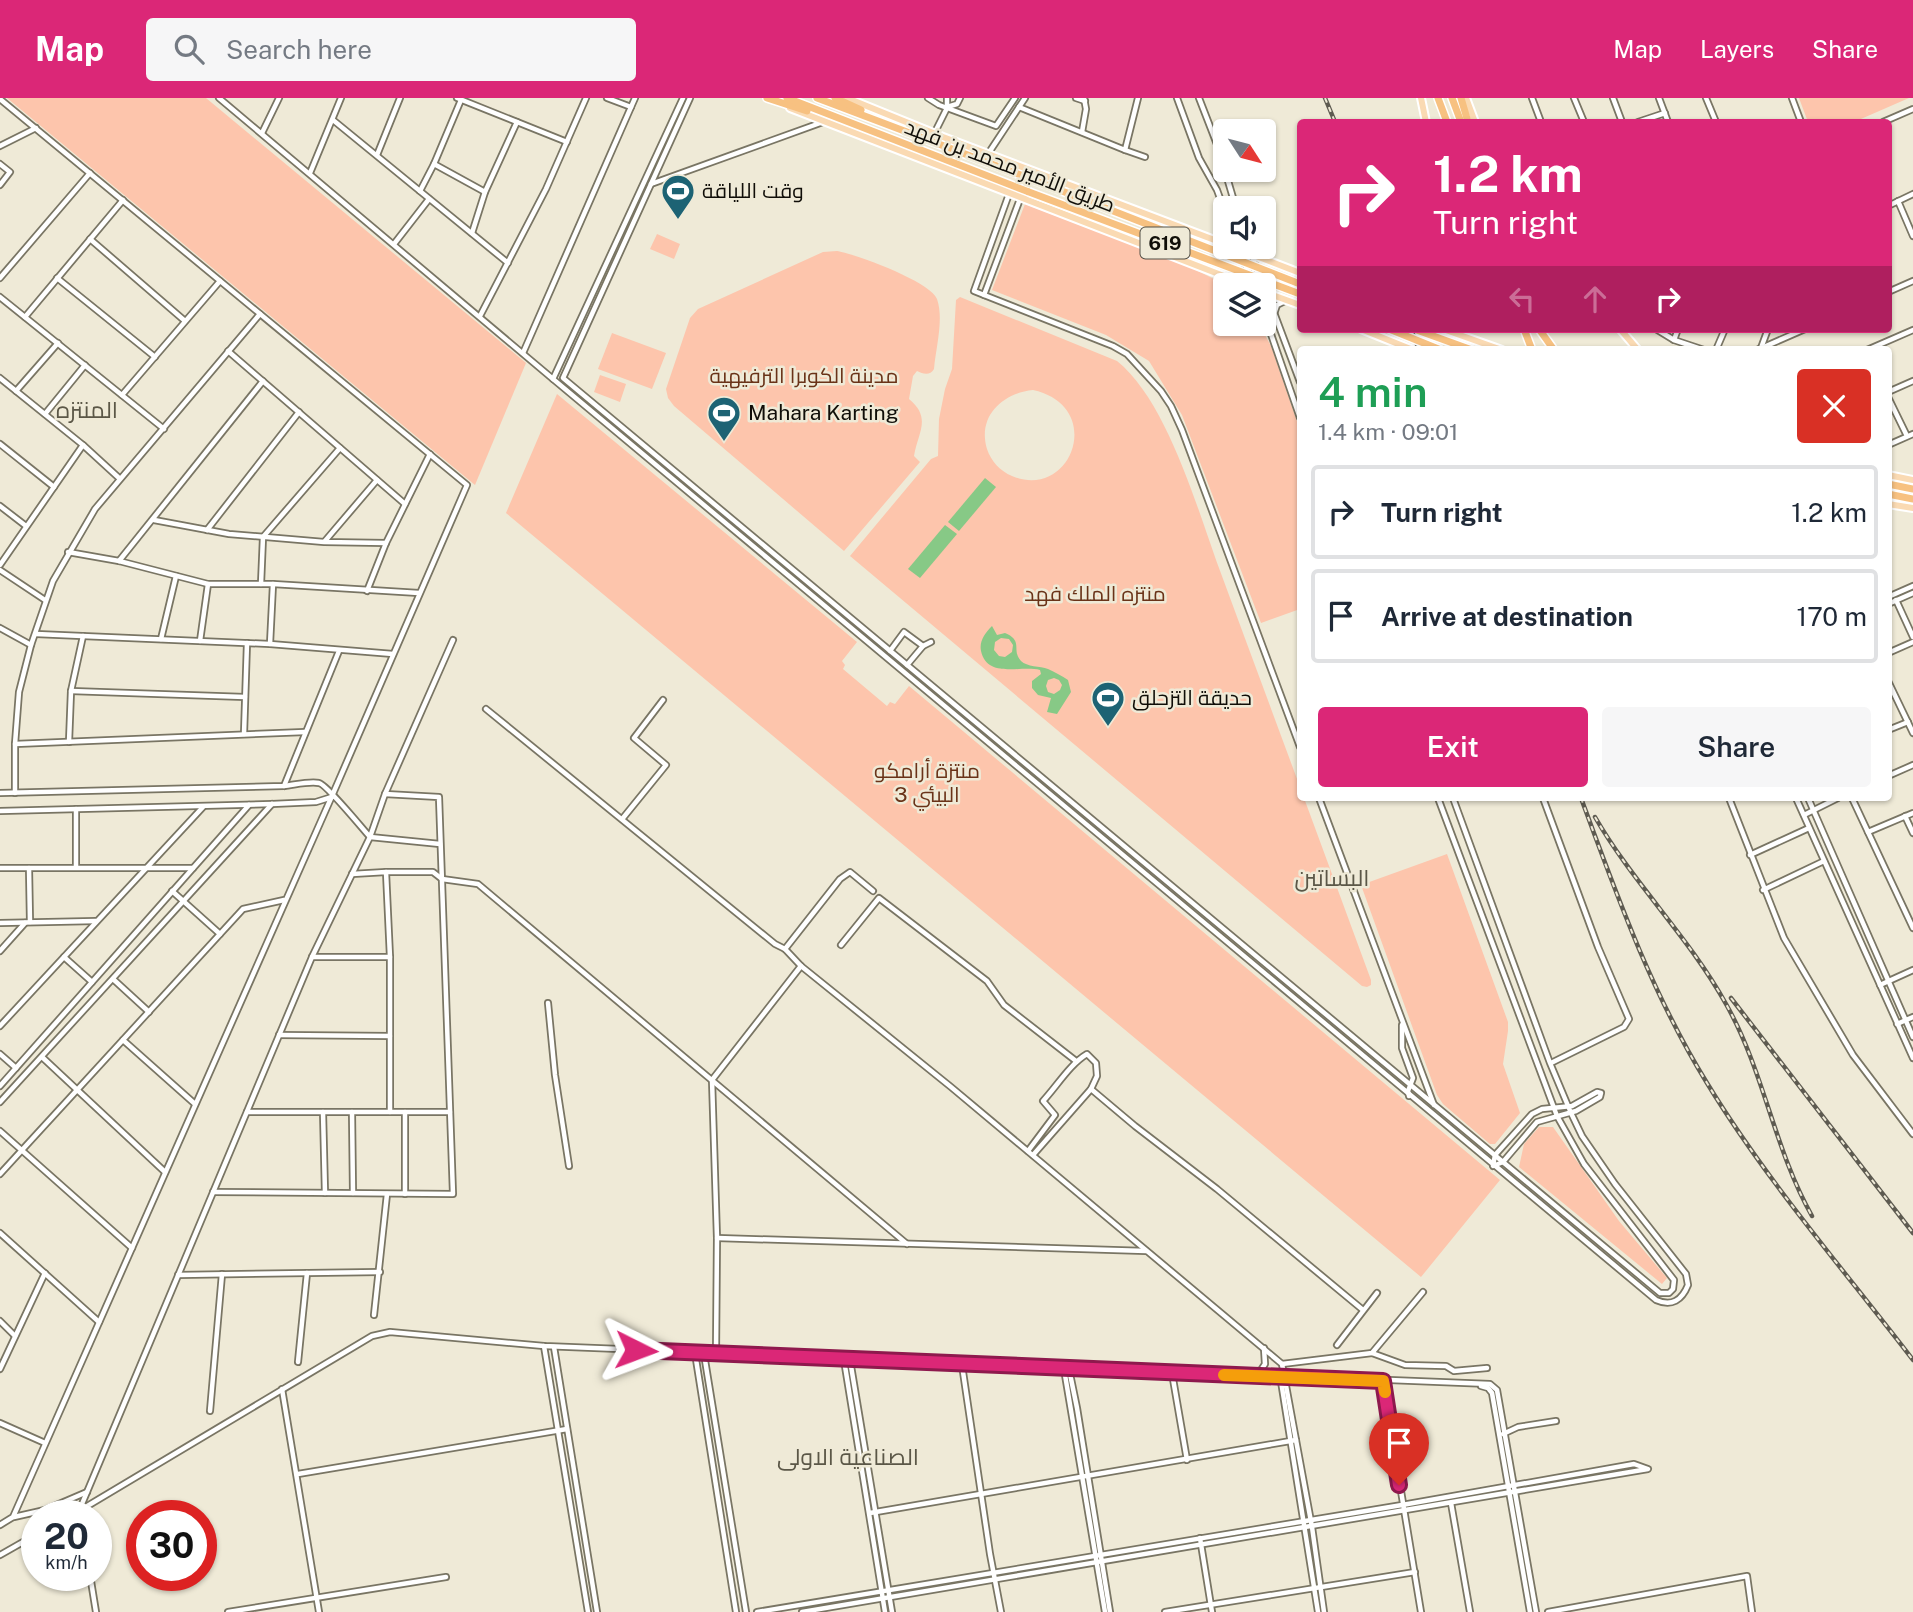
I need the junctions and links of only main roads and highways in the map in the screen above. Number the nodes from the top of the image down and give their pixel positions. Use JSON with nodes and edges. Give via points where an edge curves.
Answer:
{"nodes":[{"id":1,"x":767,"y":98,"type":"edge"},
{"id":2,"x":787,"y":98,"type":"edge"},
{"id":3,"x":817,"y":98,"type":"edge"},
{"id":4,"x":835,"y":98,"type":"edge"},
{"id":5,"x":1422,"y":98,"type":"edge"},
{"id":6,"x":1438,"y":98,"type":"edge"},
{"id":7,"x":1452,"y":98,"type":"edge"},
{"id":8,"x":1464,"y":98,"type":"edge"},
{"id":9,"x":852,"y":99,"type":"edge"},
{"id":10,"x":1426,"y":119,"type":"edge"},
{"id":11,"x":1446,"y":119,"type":"edge"},
{"id":12,"x":1460,"y":119,"type":"edge"},
{"id":13,"x":1468,"y":119,"type":"edge"},
{"id":14,"x":1474,"y":119,"type":"edge"},
{"id":15,"x":919,"y":136,"type":"junction"},
{"id":16,"x":889,"y":138,"type":"junction"},
{"id":17,"x":1213,"y":239,"type":"edge"},
{"id":18,"x":1263,"y":259,"type":"edge"},
{"id":19,"x":1297,"y":272,"type":"edge"},
{"id":20,"x":1215,"y":273,"type":"edge"},
{"id":21,"x":1297,"y":283,"type":"edge"},
{"id":22,"x":1297,"y":293,"type":"edge"},
{"id":23,"x":1276,"y":294,"type":"edge"},
{"id":24,"x":1297,"y":304,"type":"edge"},
{"id":25,"x":1371,"y":333,"type":"edge"},
{"id":26,"x":1399,"y":333,"type":"edge"},
{"id":27,"x":1425,"y":333,"type":"edge"},
{"id":28,"x":1454,"y":333,"type":"edge"},
{"id":29,"x":1403,"y":346,"type":"edge"},
{"id":30,"x":1431,"y":346,"type":"edge"},
{"id":31,"x":1461,"y":346,"type":"edge"},
{"id":32,"x":1492,"y":346,"type":"edge"},
{"id":33,"x":1892,"y":476,"type":"edge"},
{"id":34,"x":1913,"y":480,"type":"edge"},
{"id":35,"x":1892,"y":485,"type":"edge"},
{"id":36,"x":1913,"y":489,"type":"edge"},
{"id":37,"x":1892,"y":495,"type":"edge"},
{"id":38,"x":1913,"y":499,"type":"edge"},
{"id":39,"x":1892,"y":505,"type":"edge"},
{"id":40,"x":1913,"y":508,"type":"edge"}],
"edges":[{"from":1,"to":16,"type":"highway"},
{"from":1,"to":20,"type":"main road"},
{"from":2,"to":16,"type":"highway","name":"طريق الأمير محمد بن فهد","number":"619"},
{"from":3,"to":15,"type":"highway","name":"طريق الأمير محمد بن فهد","number":"619"},
{"from":4,"to":15,"type":"highway"},
{"from":5,"to":10,"type":"main road"},
{"from":6,"to":11,"type":"highway"},
{"from":7,"to":12,"type":"highway"},
{"from":8,"to":13,"type":"highway"},
{"from":8,"to":14,"type":"main road"},
{"from":9,"to":17,"type":"main road"},
{"from":15,"to":21,"type":"highway","name":"طريق الأمير محمد بن فهد","number":"619","bridge":true},
{"from":16,"to":22,"type":"highway","name":"طريق الأمير محمد بن فهد","number":"619","bridge":true},
{"from":18,"to":19,"type":"main road"},
{"from":23,"to":24,"type":"main road"},
{"from":25,"to":29,"type":"main road"},
{"from":26,"to":30,"type":"highway","bridge":true},
{"from":27,"to":31,"type":"highway"},
{"from":28,"to":32,"type":"main road"},
{"from":33,"to":34,"type":"main road"},
{"from":35,"to":36,"type":"highway"},
{"from":37,"to":38,"type":"highway"},
{"from":39,"to":40,"type":"main road"}]}
